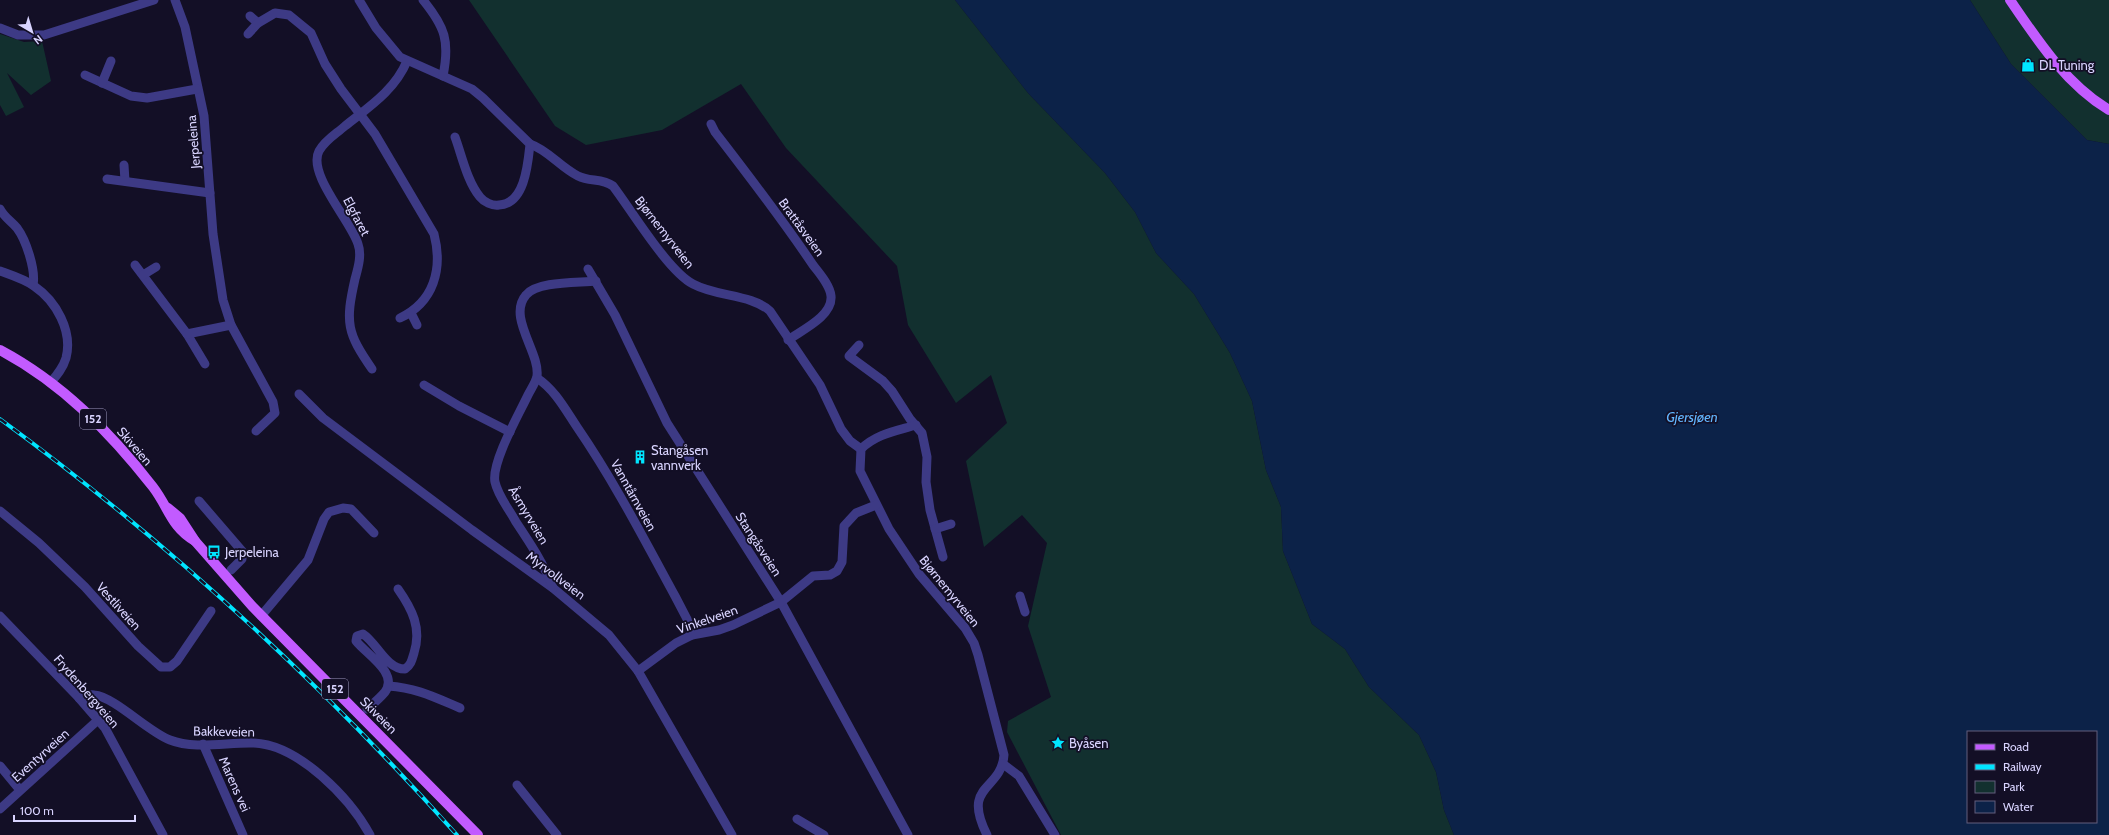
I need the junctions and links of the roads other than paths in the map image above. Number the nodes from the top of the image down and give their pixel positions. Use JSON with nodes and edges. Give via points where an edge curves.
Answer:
{"nodes":[{"id":1,"x":154,"y":0,"type":"edge"},
{"id":2,"x":175,"y":0,"type":"edge"},
{"id":3,"x":359,"y":0,"type":"edge"},
{"id":4,"x":423,"y":0,"type":"edge"},
{"id":5,"x":2010,"y":0,"type":"edge"},
{"id":6,"x":138,"y":3,"type":"edge"},
{"id":7,"x":250,"y":16,"type":"dead end"},
{"id":8,"x":258,"y":23,"type":"junction"},
{"id":9,"x":0,"y":28,"type":"edge"},
{"id":10,"x":248,"y":34,"type":"dead end"},
{"id":11,"x":111,"y":61,"type":"dead end"},
{"id":12,"x":407,"y":62,"type":"junction"},
{"id":13,"x":85,"y":75,"type":"dead end"},
{"id":14,"x":443,"y":76,"type":"junction"},
{"id":15,"x":102,"y":83,"type":"junction"},
{"id":16,"x":197,"y":89,"type":"junction"},
{"id":17,"x":2109,"y":110,"type":"edge"},
{"id":18,"x":360,"y":114,"type":"junction"},
{"id":19,"x":711,"y":124,"type":"dead end"},
{"id":20,"x":455,"y":137,"type":"dead end"},
{"id":21,"x":530,"y":144,"type":"junction"},
{"id":22,"x":124,"y":165,"type":"dead end"},
{"id":23,"x":107,"y":179,"type":"dead end"},
{"id":24,"x":125,"y":181,"type":"junction"},
{"id":25,"x":210,"y":193,"type":"junction"},
{"id":26,"x":0,"y":209,"type":"edge"},
{"id":27,"x":135,"y":265,"type":"dead end"},
{"id":28,"x":156,"y":267,"type":"dead end"},
{"id":29,"x":588,"y":269,"type":"dead end"},
{"id":30,"x":0,"y":271,"type":"edge"},
{"id":31,"x":143,"y":275,"type":"junction"},
{"id":32,"x":596,"y":281,"type":"junction"},
{"id":33,"x":33,"y":284,"type":"junction"},
{"id":34,"x":411,"y":313,"type":"junction"},
{"id":35,"x":400,"y":318,"type":"dead end"},
{"id":36,"x":231,"y":325,"type":"junction"},
{"id":37,"x":416,"y":326,"type":"dead end"},
{"id":38,"x":187,"y":334,"type":"junction"},
{"id":39,"x":788,"y":340,"type":"junction"},
{"id":40,"x":859,"y":345,"type":"dead end"},
{"id":41,"x":0,"y":350,"type":"edge"},
{"id":42,"x":375,"y":355,"type":"dead end"},
{"id":43,"x":366,"y":360,"type":"junction"},
{"id":44,"x":205,"y":364,"type":"dead end"},
{"id":45,"x":372,"y":369,"type":"dead end"},
{"id":46,"x":537,"y":378,"type":"junction"},
{"id":47,"x":51,"y":382,"type":"junction"},
{"id":48,"x":424,"y":385,"type":"dead end"},
{"id":49,"x":299,"y":394,"type":"dead end"},
{"id":50,"x":916,"y":425,"type":"junction"},
{"id":51,"x":256,"y":431,"type":"dead end"},
{"id":52,"x":510,"y":432,"type":"junction"},
{"id":53,"x":861,"y":449,"type":"junction"},
{"id":54,"x":199,"y":501,"type":"dead end"},
{"id":55,"x":876,"y":505,"type":"junction"},
{"id":56,"x":0,"y":511,"type":"edge"},
{"id":57,"x":951,"y":524,"type":"dead end"},
{"id":58,"x":935,"y":529,"type":"junction"},
{"id":59,"x":374,"y":533,"type":"dead end"},
{"id":60,"x":943,"y":557,"type":"dead end"},
{"id":61,"x":232,"y":570,"type":"dead end"},
{"id":62,"x":553,"y":588,"type":"junction"},
{"id":63,"x":398,"y":589,"type":"dead end"},
{"id":64,"x":1020,"y":596,"type":"dead end"},
{"id":65,"x":781,"y":602,"type":"junction"},
{"id":66,"x":211,"y":611,"type":"dead end"},
{"id":67,"x":1026,"y":612,"type":"dead end"},
{"id":68,"x":0,"y":616,"type":"edge"},
{"id":69,"x":261,"y":616,"type":"junction"},
{"id":70,"x":692,"y":635,"type":"junction"},
{"id":71,"x":638,"y":670,"type":"junction"},
{"id":72,"x":388,"y":686,"type":"junction"},
{"id":73,"x":79,"y":698,"type":"junction"},
{"id":74,"x":460,"y":708,"type":"dead end"},
{"id":75,"x":367,"y":709,"type":"dead end"},
{"id":76,"x":98,"y":720,"type":"junction"},
{"id":77,"x":203,"y":744,"type":"junction"},
{"id":78,"x":1003,"y":764,"type":"junction"},
{"id":79,"x":0,"y":766,"type":"edge"},
{"id":80,"x":517,"y":785,"type":"dead end"},
{"id":81,"x":20,"y":790,"type":"junction"},
{"id":82,"x":0,"y":809,"type":"edge"},
{"id":83,"x":798,"y":819,"type":"dead end"},
{"id":84,"x":163,"y":835,"type":"edge"},
{"id":85,"x":243,"y":835,"type":"edge"},
{"id":86,"x":370,"y":835,"type":"edge"},
{"id":87,"x":478,"y":835,"type":"edge"},
{"id":88,"x":557,"y":835,"type":"edge"},
{"id":89,"x":732,"y":835,"type":"edge"},
{"id":90,"x":824,"y":835,"type":"edge"},
{"id":91,"x":907,"y":835,"type":"edge"},
{"id":92,"x":987,"y":835,"type":"edge"},
{"id":93,"x":1055,"y":835,"type":"edge"}],
"edges":[{"from":1,"to":6,"type":"street"},
{"from":2,"to":16,"type":"street","name":"Jerpeleina","via":[[185,27]]},
{"from":3,"to":12,"type":"street","via":[[386,41]]},
{"from":4,"to":14,"type":"street","via":[[441,25],[447,42]]},
{"from":5,"to":17,"type":"main road","via":[[2036,38],[2068,77]]},
{"from":6,"to":9,"type":"street","via":[[44,35],[18,35]]},
{"from":7,"to":8,"type":"street"},
{"from":8,"to":10,"type":"street"},
{"from":8,"to":18,"type":"street","via":[[275,13],[289,15],[311,34],[325,64]]},
{"from":11,"to":15,"type":"street"},
{"from":12,"to":14,"type":"street","name":"Bjørnemyrveien"},
{"from":12,"to":18,"type":"street","name":"Elgfaret","via":[[386,93]]},
{"from":13,"to":15,"type":"street"},
{"from":14,"to":21,"type":"street","name":"Bjørnemyrveien","via":[[472,89],[484,98]]},
{"from":15,"to":16,"type":"street","via":[[131,96],[147,98]]},
{"from":16,"to":25,"type":"street","name":"Jerpeleina","via":[[204,116]]},
{"from":18,"to":34,"type":"street","via":[[434,234],[437,248],[431,290],[425,301]]},
{"from":18,"to":43,"type":"street","name":"Elgfaret","via":[[326,141],[318,152],[317,162],[326,187],[358,244],[360,258],[350,299],[350,326],[353,340]]},
{"from":19,"to":39,"type":"street","name":"Brattåsveien","via":[[828,286],[831,296],[829,307],[822,316]]},
{"from":20,"to":21,"type":"street","via":[[479,197],[497,206],[511,201],[520,191]]},
{"from":21,"to":39,"type":"street","name":"Bjørnemyrveien","via":[[539,147],[561,167],[579,176],[607,181],[680,276],[707,291],[760,304],[770,311]]},
{"from":22,"to":24,"type":"street"},
{"from":23,"to":24,"type":"street"},
{"from":24,"to":25,"type":"street"},
{"from":25,"to":36,"type":"street","name":"Jerpeleina","via":[[219,278]]},
{"from":26,"to":33,"type":"street","via":[[20,235],[33,266]]},
{"from":27,"to":31,"type":"street"},
{"from":28,"to":31,"type":"street"},
{"from":29,"to":32,"type":"street","name":"Stangåsveien"},
{"from":30,"to":33,"type":"street"},
{"from":31,"to":38,"type":"street"},
{"from":32,"to":46,"type":"street","via":[[554,284],[531,290],[523,300],[521,317],[526,339],[535,359]]},
{"from":32,"to":65,"type":"street","name":"Stangåsveien","via":[[667,423]]},
{"from":33,"to":47,"type":"street","via":[[54,305],[66,333],[66,358]]},
{"from":34,"to":35,"type":"street"},
{"from":34,"to":37,"type":"street"},
{"from":36,"to":38,"type":"street"},
{"from":36,"to":51,"type":"street","name":"Jerpeleina","via":[[273,402],[275,413]]},
{"from":38,"to":44,"type":"street"},
{"from":39,"to":53,"type":"street","name":"Bjørnemyrveien","via":[[820,386],[841,429],[850,441]]},
{"from":40,"to":50,"type":"street","name":"Bjørnemyrveien","via":[[849,356],[883,381]]},
{"from":41,"to":47,"type":"main road","name":"Skiveien","number":"152"},
{"from":42,"to":43,"type":"street"},
{"from":43,"to":45,"type":"street","name":"Elgfaret"},
{"from":46,"to":52,"type":"street","name":"Åsmyrveien"},
{"from":46,"to":70,"type":"street","name":"Vanntårnveien","via":[[556,395],[599,459],[675,596]]},
{"from":47,"to":69,"type":"main road","name":"Skiveien","number":"152","via":[[107,433],[153,487],[182,534],[195,541]]},
{"from":48,"to":52,"type":"street"},
{"from":49,"to":62,"type":"street","name":"Myrvollveien","via":[[323,418],[367,452]]},
{"from":50,"to":53,"type":"street","via":[[875,437]]},
{"from":50,"to":58,"type":"street","name":"Bjørnemyrveien","via":[[924,437],[930,510]]},
{"from":52,"to":62,"type":"street","name":"Åsmyrveien","via":[[494,471],[495,482],[501,497],[546,570]]},
{"from":53,"to":55,"type":"street","name":"Bjørnemyrveien","via":[[860,471]]},
{"from":54,"to":61,"type":"street","via":[[242,551],[242,559]]},
{"from":55,"to":65,"type":"street","name":"Vinkelveien","via":[[856,514],[844,526],[842,562],[837,572],[813,576]]},
{"from":55,"to":78,"type":"street","name":"Bjørnemyrveien","via":[[902,552],[965,628],[974,643],[1002,741]]},
{"from":56,"to":66,"type":"street","name":"Vestliveien","via":[[39,543],[85,587],[138,646],[161,667],[170,667],[177,661]]},
{"from":57,"to":58,"type":"street"},
{"from":58,"to":60,"type":"street","name":"Bjørnemyrveien"},
{"from":59,"to":69,"type":"street","via":[[351,510],[343,508],[329,512],[308,560]]},
{"from":62,"to":71,"type":"street","name":"Myrvollveien","via":[[609,635]]},
{"from":63,"to":72,"type":"street","name":"Skiveien","via":[[415,618],[417,640],[411,663],[405,669],[400,669],[379,652],[366,636],[359,634],[356,639],[364,651],[385,670]]},
{"from":64,"to":67,"type":"street"},
{"from":65,"to":70,"type":"street","name":"Vinkelveien","via":[[733,625]]},
{"from":65,"to":91,"type":"street","name":"Stangåsveien"},
{"from":68,"to":73,"type":"street","name":"Frydenbergveien"},
{"from":69,"to":87,"type":"main road","name":"Skiveien","number":"152"},
{"from":70,"to":71,"type":"street","name":"Vinkelveien","via":[[676,642]]},
{"from":71,"to":89,"type":"street","name":"Myrvollveien"},
{"from":72,"to":74,"type":"street","name":"Skiveien","via":[[408,687],[431,694]]},
{"from":72,"to":75,"type":"street","name":"Skiveien"},
{"from":73,"to":76,"type":"street","name":"Frydenbergveien"},
{"from":73,"to":77,"type":"street","name":"Bakkeveien","via":[[89,695],[102,697],[161,736],[181,743]]},
{"from":76,"to":81,"type":"street","name":"Eventyrveien"},
{"from":76,"to":84,"type":"street","name":"Frydenbergveien","via":[[121,755]]},
{"from":77,"to":85,"type":"street","name":"Marens vei"},
{"from":77,"to":86,"type":"street","name":"Bakkeveien","via":[[256,743],[290,754],[318,774],[352,806]]},
{"from":78,"to":92,"type":"street","via":[[979,800],[978,813]]},
{"from":78,"to":93,"type":"street","via":[[1019,776]]},
{"from":79,"to":81,"type":"street"},
{"from":80,"to":88,"type":"street"},
{"from":81,"to":82,"type":"street","name":"Eventyrveien"},
{"from":83,"to":90,"type":"street"}]}
